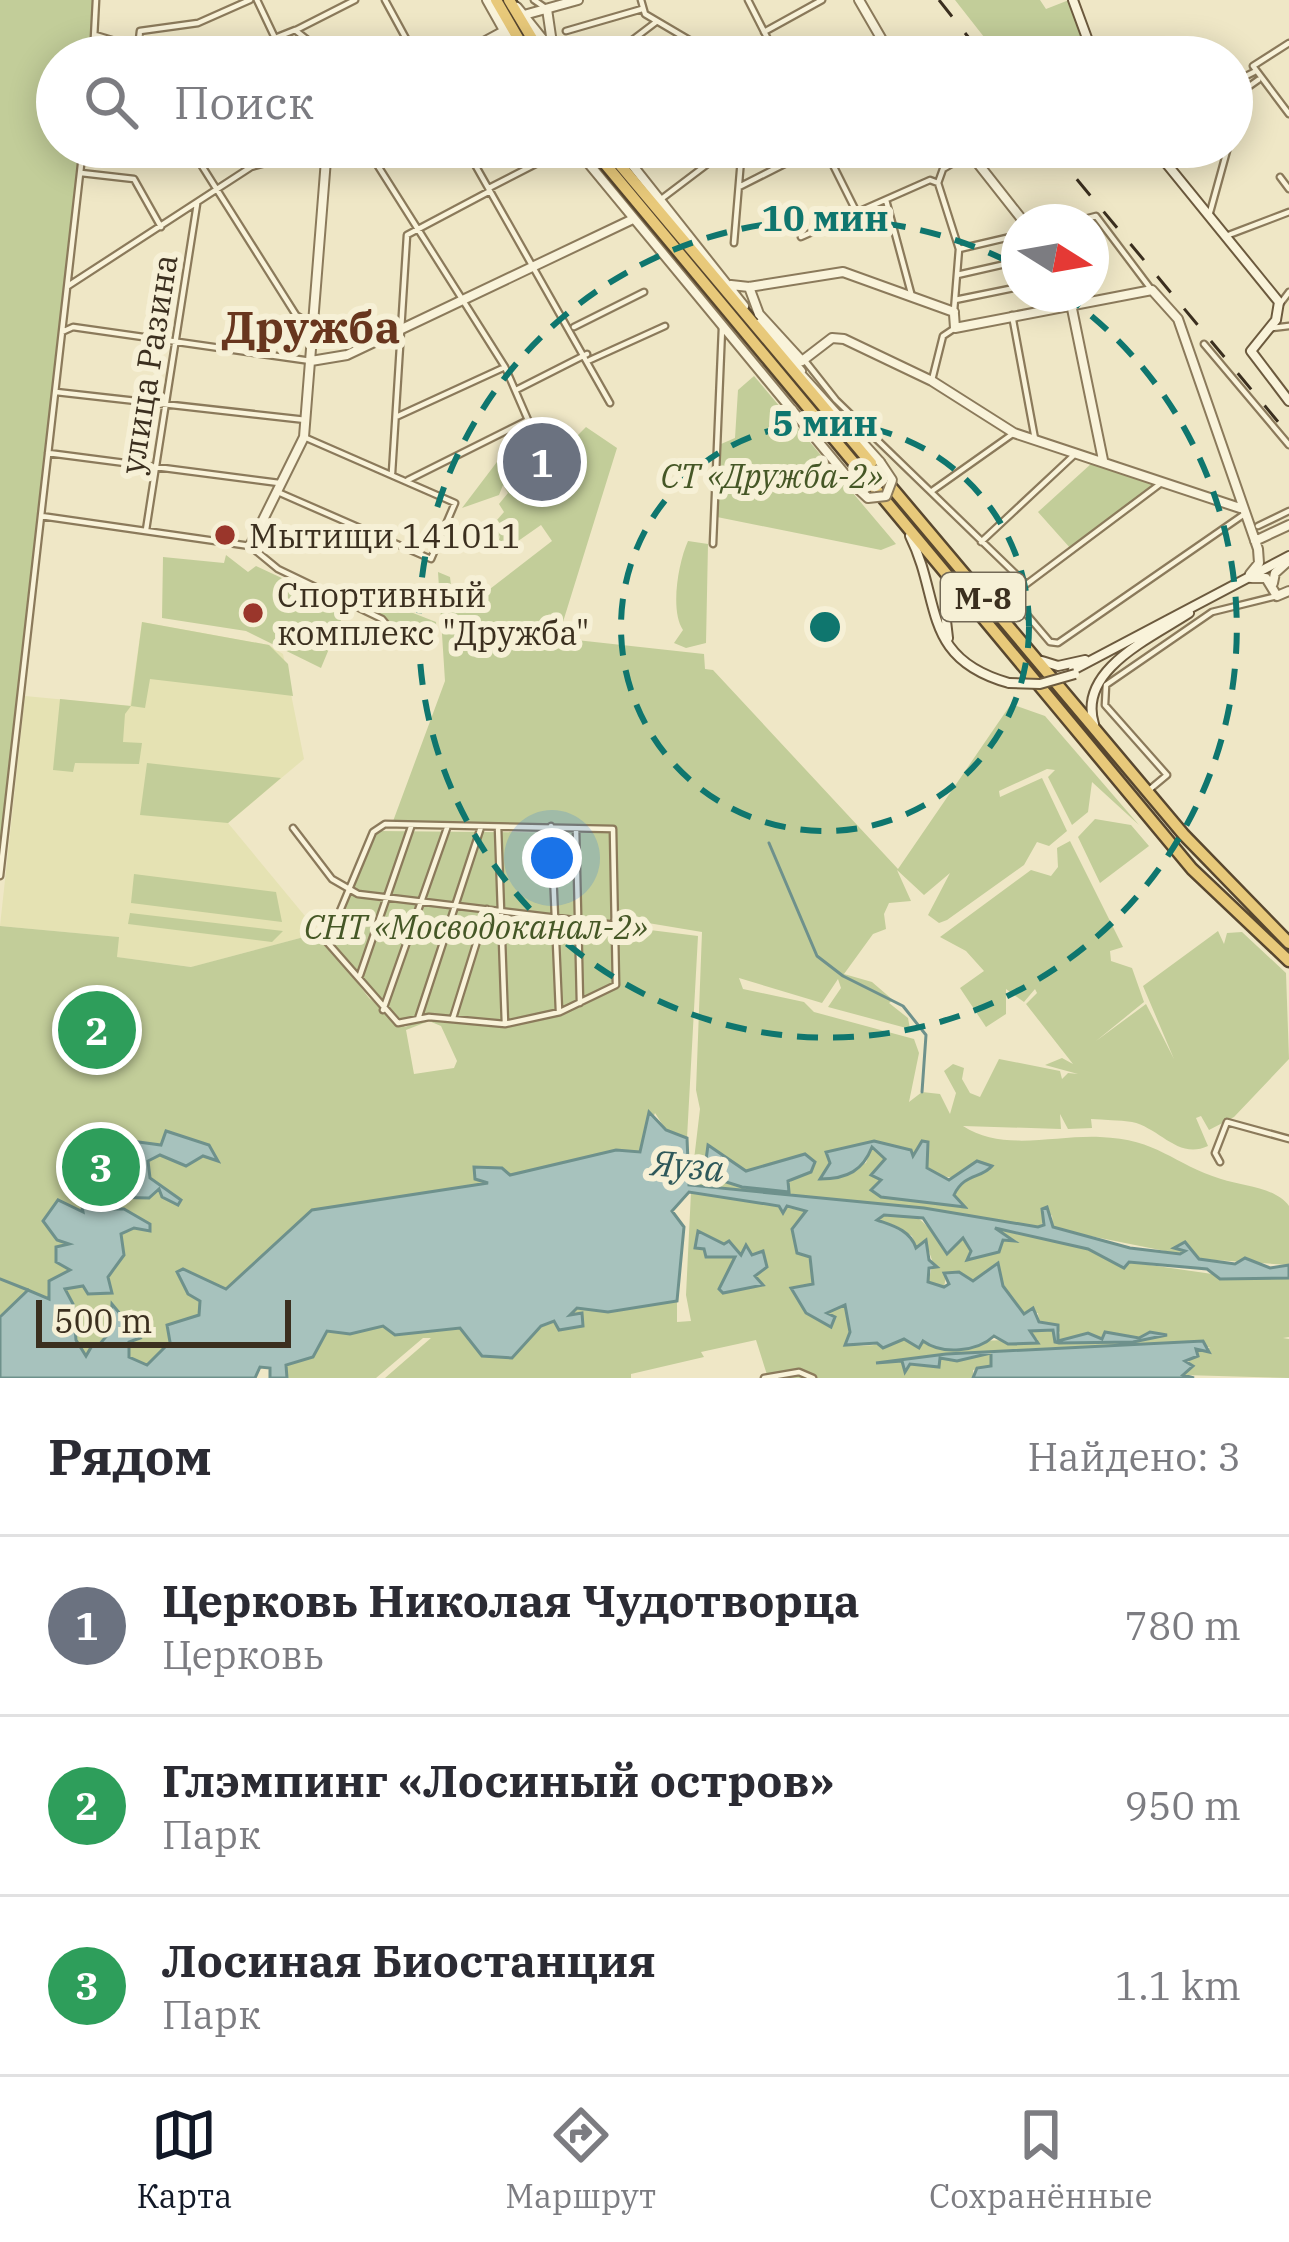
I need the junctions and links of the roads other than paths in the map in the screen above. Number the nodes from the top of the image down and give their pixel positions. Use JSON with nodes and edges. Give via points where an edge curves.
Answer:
{"nodes":[{"id":1,"x":96,"y":0,"type":"edge"},
{"id":2,"x":254,"y":0,"type":"edge"},
{"id":3,"x":356,"y":0,"type":"edge"},
{"id":4,"x":385,"y":0,"type":"edge"},
{"id":5,"x":492,"y":0,"type":"edge"},
{"id":6,"x":510,"y":0,"type":"edge"},
{"id":7,"x":578,"y":0,"type":"edge"},
{"id":8,"x":641,"y":0,"type":"edge"},
{"id":9,"x":748,"y":0,"type":"edge"},
{"id":10,"x":822,"y":0,"type":"edge"},
{"id":11,"x":860,"y":0,"type":"edge"},
{"id":12,"x":1073,"y":0,"type":"edge"},
{"id":13,"x":536,"y":5,"type":"edge"},
{"id":14,"x":547,"y":9,"type":"junction"},
{"id":15,"x":642,"y":9,"type":"junction"},
{"id":16,"x":524,"y":15,"type":"junction"},
{"id":17,"x":656,"y":22,"type":"junction"},
{"id":18,"x":295,"y":30,"type":"junction"},
{"id":19,"x":566,"y":31,"type":"dead end"},
{"id":20,"x":764,"y":32,"type":"junction"},
{"id":21,"x":500,"y":33,"type":"junction"},
{"id":22,"x":95,"y":35,"type":"joint"},
{"id":23,"x":98,"y":36,"type":"edge"},
{"id":24,"x":139,"y":36,"type":"edge"},
{"id":25,"x":273,"y":36,"type":"edge"},
{"id":26,"x":279,"y":36,"type":"edge"},
{"id":27,"x":303,"y":36,"type":"edge"},
{"id":28,"x":405,"y":36,"type":"edge"},
{"id":29,"x":494,"y":36,"type":"edge"},
{"id":30,"x":501,"y":36,"type":"edge"},
{"id":31,"x":502,"y":36,"type":"edge"},
{"id":32,"x":515,"y":36,"type":"edge"},
{"id":33,"x":537,"y":36,"type":"edge"},
{"id":34,"x":538,"y":36,"type":"edge"},
{"id":35,"x":550,"y":36,"type":"edge"},
{"id":36,"x":638,"y":36,"type":"edge"},
{"id":37,"x":679,"y":36,"type":"edge"},
{"id":38,"x":766,"y":36,"type":"edge"},
{"id":39,"x":880,"y":36,"type":"edge"},
{"id":40,"x":1086,"y":36,"type":"edge"},
{"id":41,"x":1289,"y":43,"type":"edge"},
{"id":42,"x":1253,"y":69,"type":"joint"},
{"id":43,"x":1259,"y":79,"type":"junction"},
{"id":44,"x":1253,"y":83,"type":"edge"},
{"id":45,"x":1289,"y":114,"type":"edge"},
{"id":46,"x":81,"y":168,"type":"edge"},
{"id":47,"x":204,"y":168,"type":"edge"},
{"id":48,"x":256,"y":168,"type":"edge"},
{"id":49,"x":325,"y":168,"type":"edge"},
{"id":50,"x":380,"y":168,"type":"edge"},
{"id":51,"x":477,"y":168,"type":"edge"},
{"id":52,"x":526,"y":168,"type":"edge"},
{"id":53,"x":591,"y":168,"type":"edge"},
{"id":54,"x":608,"y":168,"type":"edge"},
{"id":55,"x":621,"y":168,"type":"edge"},
{"id":56,"x":634,"y":168,"type":"edge"},
{"id":57,"x":702,"y":168,"type":"edge"},
{"id":58,"x":740,"y":168,"type":"edge"},
{"id":59,"x":778,"y":168,"type":"edge"},
{"id":60,"x":832,"y":168,"type":"edge"},
{"id":61,"x":944,"y":168,"type":"edge"},
{"id":62,"x":981,"y":168,"type":"edge"},
{"id":63,"x":1171,"y":168,"type":"edge"},
{"id":64,"x":1222,"y":168,"type":"edge"},
{"id":65,"x":80,"y":173,"type":"junction"},
{"id":66,"x":1280,"y":177,"type":"dead end"},
{"id":67,"x":938,"y":183,"type":"junction"},
{"id":68,"x":739,"y":187,"type":"junction"},
{"id":69,"x":489,"y":189,"type":"junction"},
{"id":70,"x":1289,"y":189,"type":"edge"},
{"id":71,"x":218,"y":190,"type":"junction"},
{"id":72,"x":885,"y":198,"type":"junction"},
{"id":73,"x":660,"y":200,"type":"junction"},
{"id":74,"x":197,"y":204,"type":"junction"},
{"id":75,"x":1010,"y":204,"type":"edge"},
{"id":76,"x":856,"y":211,"type":"junction"},
{"id":77,"x":1289,"y":212,"type":"edge"},
{"id":78,"x":1209,"y":216,"type":"junction"},
{"id":79,"x":631,"y":220,"type":"junction"},
{"id":80,"x":161,"y":227,"type":"junction"},
{"id":81,"x":416,"y":227,"type":"junction"},
{"id":82,"x":1109,"y":233,"type":"edge"},
{"id":83,"x":1226,"y":236,"type":"junction"},
{"id":84,"x":801,"y":237,"type":"dead end"},
{"id":85,"x":1001,"y":239,"type":"edge"},
{"id":86,"x":734,"y":243,"type":"dead end"},
{"id":87,"x":959,"y":249,"type":"junction"},
{"id":88,"x":1001,"y":265,"type":"edge"},
{"id":89,"x":536,"y":267,"type":"junction"},
{"id":90,"x":957,"y":275,"type":"junction"},
{"id":91,"x":731,"y":284,"type":"junction"},
{"id":92,"x":67,"y":287,"type":"junction"},
{"id":93,"x":753,"y":288,"type":"junction"},
{"id":94,"x":1152,"y":290,"type":"junction"},
{"id":95,"x":1001,"y":291,"type":"edge"},
{"id":96,"x":644,"y":292,"type":"dead end"},
{"id":97,"x":1289,"y":292,"type":"edge"},
{"id":98,"x":910,"y":293,"type":"junction"},
{"id":99,"x":1109,"y":295,"type":"edge"},
{"id":100,"x":955,"y":300,"type":"junction"},
{"id":101,"x":464,"y":301,"type":"junction"},
{"id":102,"x":742,"y":303,"type":"junction"},
{"id":103,"x":1280,"y":304,"type":"junction"},
{"id":104,"x":1023,"y":312,"type":"edge"},
{"id":105,"x":1074,"y":312,"type":"edge"},
{"id":106,"x":954,"y":313,"type":"junction"},
{"id":107,"x":1012,"y":315,"type":"junction"},
{"id":108,"x":722,"y":322,"type":"junction"},
{"id":109,"x":314,"y":324,"type":"junction"},
{"id":110,"x":664,"y":326,"type":"dead end"},
{"id":111,"x":1289,"y":326,"type":"edge"},
{"id":112,"x":1271,"y":327,"type":"junction"},
{"id":113,"x":400,"y":328,"type":"junction"},
{"id":114,"x":572,"y":328,"type":"junction"},
{"id":115,"x":955,"y":328,"type":"junction"},
{"id":116,"x":755,"y":329,"type":"junction"},
{"id":117,"x":62,"y":332,"type":"junction"},
{"id":118,"x":731,"y":333,"type":"junction"},
{"id":119,"x":175,"y":341,"type":"junction"},
{"id":120,"x":722,"y":342,"type":"junction"},
{"id":121,"x":1204,"y":344,"type":"dead end"},
{"id":122,"x":746,"y":350,"type":"junction"},
{"id":123,"x":588,"y":357,"type":"junction"},
{"id":124,"x":782,"y":360,"type":"junction"},
{"id":125,"x":311,"y":361,"type":"junction"},
{"id":126,"x":806,"y":362,"type":"junction"},
{"id":127,"x":506,"y":367,"type":"junction"},
{"id":128,"x":806,"y":376,"type":"junction"},
{"id":129,"x":932,"y":381,"type":"junction"},
{"id":130,"x":1285,"y":387,"type":"edge"},
{"id":131,"x":518,"y":388,"type":"junction"},
{"id":132,"x":55,"y":392,"type":"junction"},
{"id":133,"x":1289,"y":401,"type":"edge"},
{"id":134,"x":610,"y":403,"type":"dead end"},
{"id":135,"x":166,"y":408,"type":"junction"},
{"id":136,"x":813,"y":416,"type":"junction"},
{"id":137,"x":396,"y":417,"type":"junction"},
{"id":138,"x":306,"y":420,"type":"junction"},
{"id":139,"x":1014,"y":433,"type":"junction"},
{"id":140,"x":304,"y":437,"type":"junction"},
{"id":141,"x":1035,"y":439,"type":"junction"},
{"id":142,"x":1289,"y":446,"type":"edge"},
{"id":143,"x":1076,"y":452,"type":"junction"},
{"id":144,"x":48,"y":453,"type":"junction"},
{"id":145,"x":1102,"y":460,"type":"junction"},
{"id":146,"x":156,"y":468,"type":"junction"},
{"id":147,"x":392,"y":473,"type":"junction"},
{"id":148,"x":408,"y":480,"type":"junction"},
{"id":149,"x":1165,"y":482,"type":"junction"},
{"id":150,"x":282,"y":488,"type":"junction"},
{"id":151,"x":932,"y":491,"type":"junction"},
{"id":152,"x":1289,"y":511,"type":"edge"},
{"id":153,"x":1241,"y":512,"type":"junction"},
{"id":154,"x":896,"y":515,"type":"junction"},
{"id":155,"x":41,"y":516,"type":"junction"},
{"id":156,"x":1289,"y":525,"type":"edge"},
{"id":157,"x":1258,"y":526,"type":"dead end"},
{"id":158,"x":146,"y":532,"type":"junction"},
{"id":159,"x":981,"y":542,"type":"junction"},
{"id":160,"x":713,"y":544,"type":"dead end"},
{"id":161,"x":1257,"y":545,"type":"junction"},
{"id":162,"x":250,"y":546,"type":"junction"},
{"id":163,"x":1287,"y":559,"type":"edge"},
{"id":164,"x":1250,"y":576,"type":"junction"},
{"id":165,"x":1026,"y":584,"type":"junction"},
{"id":166,"x":1273,"y":585,"type":"junction"},
{"id":167,"x":1289,"y":591,"type":"edge"},
{"id":168,"x":979,"y":592,"type":"junction"},
{"id":169,"x":1277,"y":596,"type":"junction"},
{"id":170,"x":1009,"y":597,"type":"junction"},
{"id":171,"x":1204,"y":600,"type":"junction"},
{"id":172,"x":1007,"y":626,"type":"junction"},
{"id":173,"x":992,"y":627,"type":"junction"},
{"id":174,"x":391,"y":630,"type":"dead end"},
{"id":175,"x":1031,"y":654,"type":"junction"},
{"id":176,"x":1008,"y":680,"type":"junction"},
{"id":177,"x":1096,"y":731,"type":"junction"},
{"id":178,"x":1147,"y":791,"type":"junction"},
{"id":179,"x":411,"y":826,"type":"junction"},
{"id":180,"x":447,"y":826,"type":"junction"},
{"id":181,"x":482,"y":826,"type":"junction"},
{"id":182,"x":551,"y":826,"type":"junction"},
{"id":183,"x":498,"y":827,"type":"junction"},
{"id":184,"x":293,"y":828,"type":"dead end"},
{"id":185,"x":576,"y":828,"type":"junction"},
{"id":186,"x":0,"y":876,"type":"edge"},
{"id":187,"x":351,"y":890,"type":"junction"},
{"id":188,"x":387,"y":896,"type":"junction"},
{"id":189,"x":421,"y":900,"type":"junction"},
{"id":190,"x":453,"y":905,"type":"junction"},
{"id":191,"x":487,"y":909,"type":"junction"},
{"id":192,"x":501,"y":910,"type":"junction"},
{"id":193,"x":554,"y":917,"type":"junction"},
{"id":194,"x":576,"y":921,"type":"junction"},
{"id":195,"x":616,"y":925,"type":"junction"},
{"id":196,"x":1289,"y":943,"type":"edge"},
{"id":197,"x":1289,"y":961,"type":"edge"},
{"id":198,"x":361,"y":975,"type":"dead end"},
{"id":199,"x":580,"y":1003,"type":"junction"},
{"id":200,"x":383,"y":1010,"type":"junction"},
{"id":201,"x":559,"y":1011,"type":"dead end"},
{"id":202,"x":418,"y":1019,"type":"junction"},
{"id":203,"x":452,"y":1020,"type":"junction"},
{"id":204,"x":506,"y":1024,"type":"junction"},
{"id":205,"x":1289,"y":1139,"type":"edge"},
{"id":206,"x":1220,"y":1162,"type":"dead end"},
{"id":207,"x":764,"y":1377,"type":"edge"},
{"id":208,"x":813,"y":1378,"type":"edge"}],
"edges":[{"from":1,"to":22,"type":"street"},
{"from":2,"to":24,"type":"street"},
{"from":2,"to":25,"type":"street"},
{"from":3,"to":18,"type":"street"},
{"from":4,"to":28,"type":"street"},
{"from":5,"to":21,"type":"street"},
{"from":5,"to":32,"type":"highway"},
{"from":6,"to":16,"type":"street"},
{"from":6,"to":33,"type":"highway"},
{"from":7,"to":14,"type":"street"},
{"from":8,"to":15,"type":"street"},
{"from":9,"to":20,"type":"street"},
{"from":10,"to":20,"type":"street"},
{"from":11,"to":39,"type":"street"},
{"from":12,"to":40,"type":"street"},
{"from":13,"to":14,"type":"street"},
{"from":13,"to":16,"type":"street"},
{"from":14,"to":35,"type":"street"},
{"from":15,"to":17,"type":"street"},
{"from":15,"to":19,"type":"street"},
{"from":16,"to":34,"type":"street"},
{"from":17,"to":36,"type":"street"},
{"from":17,"to":37,"type":"street"},
{"from":18,"to":26,"type":"street"},
{"from":18,"to":27,"type":"street"},
{"from":20,"to":38,"type":"street"},
{"from":21,"to":29,"type":"street"},
{"from":21,"to":30,"type":"street"},
{"from":21,"to":31,"type":"street"},
{"from":22,"to":23,"type":"street"},
{"from":41,"to":42,"type":"street"},
{"from":42,"to":43,"type":"street"},
{"from":43,"to":44,"type":"street"},
{"from":43,"to":45,"type":"street"},
{"from":46,"to":65,"type":"street"},
{"from":47,"to":71,"type":"street"},
{"from":48,"to":71,"type":"street"},
{"from":49,"to":109,"type":"street"},
{"from":50,"to":81,"type":"street"},
{"from":51,"to":69,"type":"street"},
{"from":52,"to":69,"type":"street"},
{"from":53,"to":79,"type":"street"},
{"from":54,"to":136,"type":"highway","number":"М-8"},
{"from":55,"to":116,"type":"highway","number":"М-8"},
{"from":56,"to":73,"type":"street"},
{"from":57,"to":73,"type":"street"},
{"from":58,"to":68,"type":"street"},
{"from":59,"to":68,"type":"street"},
{"from":60,"to":76,"type":"street"},
{"from":61,"to":67,"type":"street"},
{"from":62,"to":75,"type":"street"},
{"from":63,"to":78,"type":"street"},
{"from":64,"to":78,"type":"street"},
{"from":65,"to":80,"type":"street","via":[[134,179]]},
{"from":65,"to":92,"type":"street"},
{"from":66,"to":70,"type":"street"},
{"from":67,"to":72,"type":"street"},
{"from":67,"to":87,"type":"street"},
{"from":68,"to":86,"type":"street"},
{"from":69,"to":81,"type":"street"},
{"from":69,"to":89,"type":"street"},
{"from":71,"to":74,"type":"street"},
{"from":71,"to":109,"type":"street","via":[[296,315]]},
{"from":72,"to":76,"type":"street"},
{"from":72,"to":98,"type":"street"},
{"from":73,"to":91,"type":"street"},
{"from":74,"to":80,"type":"street"},
{"from":74,"to":119,"type":"street","name":"улица Разина"},
{"from":76,"to":84,"type":"street"},
{"from":77,"to":83,"type":"street"},
{"from":78,"to":83,"type":"street"},
{"from":79,"to":89,"type":"street"},
{"from":79,"to":108,"type":"street"},
{"from":80,"to":92,"type":"street"},
{"from":81,"to":101,"type":"street"},
{"from":81,"to":113,"type":"street","via":[[406,238]]},
{"from":82,"to":94,"type":"street"},
{"from":83,"to":103,"type":"street"},
{"from":85,"to":87,"type":"street"},
{"from":87,"to":90,"type":"street"},
{"from":88,"to":90,"type":"street"},
{"from":89,"to":101,"type":"street"},
{"from":89,"to":114,"type":"street"},
{"from":90,"to":100,"type":"street"},
{"from":91,"to":93,"type":"street"},
{"from":91,"to":102,"type":"street"},
{"from":92,"to":117,"type":"street"},
{"from":93,"to":98,"type":"street","via":[[843,272]]},
{"from":93,"to":102,"type":"street"},
{"from":93,"to":126,"type":"street","via":[[759,314]]},
{"from":94,"to":99,"type":"street"},
{"from":94,"to":153,"type":"street","via":[[1178,319]]},
{"from":95,"to":100,"type":"street"},
{"from":96,"to":114,"type":"street"},
{"from":97,"to":103,"type":"street"},
{"from":98,"to":106,"type":"street"},
{"from":100,"to":106,"type":"street"},
{"from":101,"to":113,"type":"street"},
{"from":101,"to":127,"type":"street"},
{"from":102,"to":116,"type":"street"},
{"from":102,"to":128,"type":"street"},
{"from":103,"to":112,"type":"street"},
{"from":104,"to":107,"type":"street"},
{"from":105,"to":145,"type":"street"},
{"from":106,"to":115,"type":"street"},
{"from":107,"to":115,"type":"street"},
{"from":107,"to":141,"type":"street"},
{"from":108,"to":118,"type":"street"},
{"from":108,"to":120,"type":"street"},
{"from":109,"to":125,"type":"street"},
{"from":110,"to":123,"type":"street"},
{"from":111,"to":112,"type":"street"},
{"from":112,"to":130,"type":"street","via":[[1251,350]]},
{"from":113,"to":125,"type":"street","via":[[338,358]]},
{"from":113,"to":137,"type":"street"},
{"from":114,"to":123,"type":"street"},
{"from":115,"to":129,"type":"street","via":[[943,336]]},
{"from":116,"to":124,"type":"highway","number":"М-8"},
{"from":117,"to":119,"type":"street"},
{"from":117,"to":132,"type":"street"},
{"from":118,"to":120,"type":"street"},
{"from":118,"to":122,"type":"street"},
{"from":119,"to":125,"type":"street"},
{"from":119,"to":135,"type":"street","name":"улица Разина"},
{"from":120,"to":160,"type":"street"},
{"from":121,"to":142,"type":"street"},
{"from":122,"to":128,"type":"street","bridge":true,"via":[[854,485],[868,498],[886,496],[892,480],[880,462]]},
{"from":122,"to":136,"type":"street"},
{"from":123,"to":131,"type":"street"},
{"from":123,"to":134,"type":"street"},
{"from":124,"to":128,"type":"street"},
{"from":124,"to":168,"type":"highway","number":"М-8"},
{"from":125,"to":138,"type":"street"},
{"from":126,"to":129,"type":"street","via":[[837,337]]},
{"from":126,"to":151,"type":"street"},
{"from":127,"to":131,"type":"street"},
{"from":127,"to":137,"type":"street"},
{"from":129,"to":139,"type":"street"},
{"from":130,"to":133,"type":"street"},
{"from":131,"to":148,"type":"street","via":[[528,419]]},
{"from":132,"to":135,"type":"street"},
{"from":132,"to":144,"type":"street"},
{"from":135,"to":138,"type":"street"},
{"from":135,"to":146,"type":"street","name":"улица Разина"},
{"from":136,"to":154,"type":"highway","number":"М-8"},
{"from":137,"to":147,"type":"street"},
{"from":138,"to":140,"type":"street"},
{"from":139,"to":141,"type":"street"},
{"from":139,"to":151,"type":"street"},
{"from":140,"to":147,"type":"street"},
{"from":140,"to":150,"type":"street"},
{"from":141,"to":143,"type":"street"},
{"from":143,"to":145,"type":"street"},
{"from":143,"to":159,"type":"street"},
{"from":144,"to":146,"type":"street"},
{"from":144,"to":155,"type":"street"},
{"from":145,"to":149,"type":"street"},
{"from":146,"to":150,"type":"street"},
{"from":146,"to":158,"type":"street","name":"улица Разина"},
{"from":147,"to":148,"type":"street"},
{"from":148,"to":150,"type":"street","via":[[455,502],[431,560]]},
{"from":149,"to":153,"type":"street"},
{"from":149,"to":165,"type":"street"},
{"from":150,"to":162,"type":"street"},
{"from":151,"to":159,"type":"street"},
{"from":152,"to":157,"type":"street"},
{"from":153,"to":161,"type":"street"},
{"from":153,"to":170,"type":"street","via":[[1058,643]]},
{"from":154,"to":173,"type":"highway","number":"М-8"},
{"from":154,"to":176,"type":"street","via":[[915,547],[943,638],[967,664]]},
{"from":155,"to":158,"type":"street"},
{"from":155,"to":186,"type":"street"},
{"from":156,"to":161,"type":"street"},
{"from":158,"to":162,"type":"street"},
{"from":159,"to":165,"type":"street"},
{"from":161,"to":163,"type":"street","via":[[1266,558]]},
{"from":161,"to":164,"type":"street"},
{"from":162,"to":174,"type":"street"},
{"from":163,"to":164,"type":"street"},
{"from":163,"to":166,"type":"street"},
{"from":164,"to":166,"type":"street"},
{"from":164,"to":171,"type":"street"},
{"from":165,"to":170,"type":"street"},
{"from":166,"to":169,"type":"street"},
{"from":167,"to":169,"type":"street"},
{"from":168,"to":170,"type":"street","via":[[996,601]]},
{"from":168,"to":172,"type":"highway","number":"М-8"},
{"from":169,"to":178,"type":"street","via":[[1230,606],[1102,690],[1105,706],[1168,775]]},
{"from":170,"to":172,"type":"street"},
{"from":171,"to":175,"type":"street","via":[[1080,662],[1058,666]]},
{"from":171,"to":176,"type":"street","bridge":true,"via":[[1074,672],[1040,684]]},
{"from":171,"to":177,"type":"street","via":[[1100,678],[1090,702]]},
{"from":172,"to":175,"type":"highway","number":"М-8"},
{"from":173,"to":176,"type":"street","via":[[961,605],[943,616],[945,634],[961,653]]},
{"from":173,"to":197,"type":"highway","number":"М-8","via":[[1177,850]]},
{"from":175,"to":177,"type":"highway","number":"М-8"},
{"from":177,"to":178,"type":"highway","number":"М-8"},
{"from":178,"to":196,"type":"highway","number":"М-8"},
{"from":179,"to":180,"type":"street"},
{"from":179,"to":187,"type":"street","via":[[373,832]]},
{"from":179,"to":188,"type":"street"},
{"from":180,"to":181,"type":"street"},
{"from":180,"to":189,"type":"street"},
{"from":181,"to":183,"type":"street"},
{"from":181,"to":190,"type":"street"},
{"from":182,"to":183,"type":"street"},
{"from":182,"to":185,"type":"street"},
{"from":182,"to":193,"type":"street"},
{"from":183,"to":192,"type":"street"},
{"from":184,"to":187,"type":"street","via":[[332,879]]},
{"from":185,"to":194,"type":"street"},
{"from":185,"to":195,"type":"street","via":[[614,830]]},
{"from":187,"to":188,"type":"street"},
{"from":187,"to":200,"type":"street","via":[[327,942]]},
{"from":188,"to":189,"type":"street"},
{"from":188,"to":198,"type":"street"},
{"from":189,"to":190,"type":"street"},
{"from":189,"to":200,"type":"street"},
{"from":190,"to":191,"type":"street"},
{"from":190,"to":202,"type":"street"},
{"from":191,"to":192,"type":"street"},
{"from":191,"to":203,"type":"street"},
{"from":192,"to":193,"type":"street"},
{"from":192,"to":204,"type":"street"},
{"from":193,"to":194,"type":"street"},
{"from":193,"to":201,"type":"street"},
{"from":194,"to":195,"type":"street"},
{"from":194,"to":199,"type":"street"},
{"from":195,"to":199,"type":"street","via":[[616,985]]},
{"from":199,"to":204,"type":"street"},
{"from":200,"to":202,"type":"street","via":[[401,1025]]},
{"from":202,"to":203,"type":"street"},
{"from":203,"to":204,"type":"street"},
{"from":205,"to":206,"type":"street","via":[[1227,1122],[1215,1153]]},
{"from":207,"to":208,"type":"street"}]}
